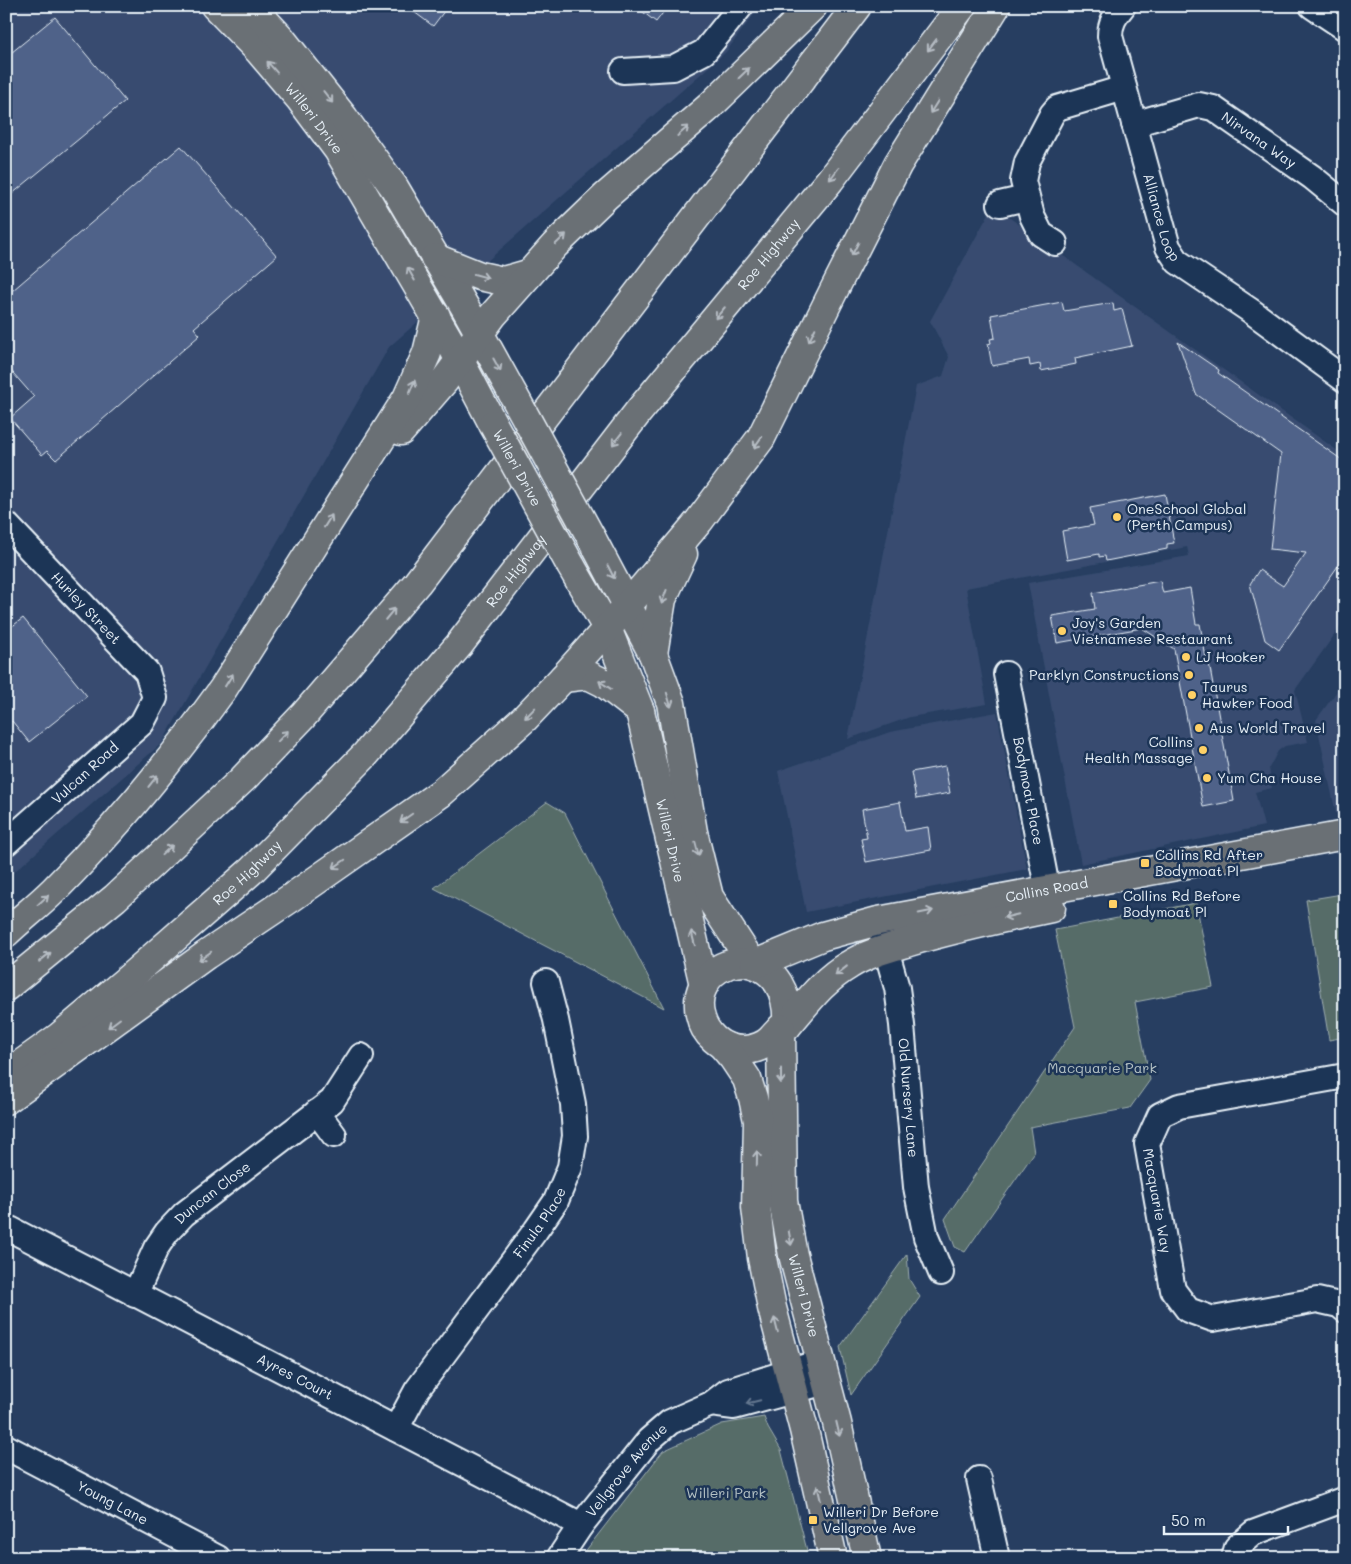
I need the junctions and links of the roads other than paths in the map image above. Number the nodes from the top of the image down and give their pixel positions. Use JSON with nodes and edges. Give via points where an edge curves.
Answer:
{"nodes":[{"id":1,"x":215,"y":6,"type":"edge"},
{"id":2,"x":251,"y":6,"type":"edge"},
{"id":3,"x":741,"y":6,"type":"edge"},
{"id":4,"x":813,"y":6,"type":"edge"},
{"id":5,"x":857,"y":6,"type":"edge"},
{"id":6,"x":962,"y":6,"type":"edge"},
{"id":7,"x":996,"y":6,"type":"edge"},
{"id":8,"x":1123,"y":6,"type":"edge"},
{"id":9,"x":1312,"y":6,"type":"edge"},
{"id":10,"x":1345,"y":28,"type":"edge"},
{"id":11,"x":623,"y":71,"type":"dead end"},
{"id":12,"x":1124,"y":88,"type":"junction"},
{"id":13,"x":1134,"y":124,"type":"junction"},
{"id":14,"x":1026,"y":198,"type":"junction"},
{"id":15,"x":1000,"y":204,"type":"dead end"},
{"id":16,"x":1345,"y":204,"type":"edge"},
{"id":17,"x":1055,"y":243,"type":"dead end"},
{"id":18,"x":435,"y":258,"type":"junction"},
{"id":19,"x":528,"y":274,"type":"junction"},
{"id":20,"x":436,"y":316,"type":"junction"},
{"id":21,"x":479,"y":334,"type":"junction"},
{"id":22,"x":460,"y":360,"type":"junction"},
{"id":23,"x":1345,"y":380,"type":"edge"},
{"id":24,"x":349,"y":488,"type":"junction"},
{"id":25,"x":699,"y":521,"type":"junction"},
{"id":26,"x":6,"y":524,"type":"edge"},
{"id":27,"x":628,"y":605,"type":"junction"},
{"id":28,"x":607,"y":628,"type":"junction"},
{"id":29,"x":653,"y":654,"type":"junction"},
{"id":30,"x":1006,"y":674,"type":"dead end"},
{"id":31,"x":564,"y":678,"type":"junction"},
{"id":32,"x":155,"y":698,"type":"joint"},
{"id":33,"x":640,"y":711,"type":"junction"},
{"id":34,"x":1345,"y":835,"type":"edge"},
{"id":35,"x":6,"y":843,"type":"edge"},
{"id":36,"x":1345,"y":852,"type":"edge"},
{"id":37,"x":1049,"y":899,"type":"junction"},
{"id":38,"x":878,"y":921,"type":"junction"},
{"id":39,"x":6,"y":933,"type":"edge"},
{"id":40,"x":884,"y":949,"type":"junction"},
{"id":41,"x":754,"y":964,"type":"junction"},
{"id":42,"x":546,"y":982,"type":"dead end"},
{"id":43,"x":704,"y":985,"type":"junction"},
{"id":44,"x":6,"y":987,"type":"edge"},
{"id":45,"x":784,"y":1027,"type":"junction"},
{"id":46,"x":722,"y":1045,"type":"junction"},
{"id":47,"x":361,"y":1056,"type":"dead end"},
{"id":48,"x":6,"y":1075,"type":"edge"},
{"id":49,"x":1345,"y":1076,"type":"edge"},
{"id":50,"x":6,"y":1100,"type":"edge"},
{"id":51,"x":317,"y":1112,"type":"junction"},
{"id":52,"x":334,"y":1135,"type":"dead end"},
{"id":53,"x":10,"y":1229,"type":"dead end"},
{"id":54,"x":941,"y":1273,"type":"dead end"},
{"id":55,"x":135,"y":1295,"type":"junction"},
{"id":56,"x":1345,"y":1310,"type":"edge"},
{"id":57,"x":823,"y":1372,"type":"junction"},
{"id":58,"x":791,"y":1382,"type":"junction"},
{"id":59,"x":396,"y":1429,"type":"junction"},
{"id":60,"x":6,"y":1448,"type":"edge"},
{"id":61,"x":979,"y":1479,"type":"dead end"},
{"id":62,"x":1345,"y":1500,"type":"edge"},
{"id":63,"x":581,"y":1525,"type":"junction"},
{"id":64,"x":218,"y":1558,"type":"edge"},
{"id":65,"x":559,"y":1558,"type":"edge"},
{"id":66,"x":834,"y":1558,"type":"edge"},
{"id":67,"x":867,"y":1558,"type":"edge"},
{"id":68,"x":997,"y":1558,"type":"edge"},
{"id":69,"x":1234,"y":1558,"type":"edge"}],
"edges":[{"from":20,"to":1,"type":"main road","name":"Willeri Drive","one_way":true,"via":[[338,150],[300,99]]},
{"from":2,"to":18,"type":"main road","name":"Willeri Drive","one_way":true,"via":[[344,118],[394,187]]},
{"from":3,"to":11,"type":"street","via":[[704,52],[673,68]]},
{"from":19,"to":4,"type":"main road","one_way":true,"via":[[606,196],[709,108]]},
{"from":44,"to":5,"type":"main road","one_way":true,"via":[[115,898],[243,779],[303,716],[417,583]]},
{"from":6,"to":48,"type":"main road","name":"Roe Highway","one_way":true,"via":[[830,180],[638,412],[459,645],[365,755],[251,871],[59,1037]]},
{"from":7,"to":25,"type":"main road","one_way":true,"via":[[898,164],[761,438]]},
{"from":8,"to":12,"type":"street","name":"Alliance Loop","via":[[1110,26],[1110,36]]},
{"from":9,"to":10,"type":"street"},
{"from":12,"to":13,"type":"street","name":"Alliance Loop"},
{"from":12,"to":14,"type":"street","via":[[1057,108],[1027,162],[1022,181]]},
{"from":13,"to":16,"type":"street","name":"Nirvana Way","via":[[1199,105],[1213,108]]},
{"from":13,"to":23,"type":"street","name":"Alliance Loop","via":[[1168,247],[1178,262]]},
{"from":14,"to":15,"type":"street"},
{"from":14,"to":17,"type":"street","via":[[1041,234]]},
{"from":18,"to":19,"type":"main road","one_way":true,"via":[[480,276],[503,281]]},
{"from":18,"to":21,"type":"main road","name":"Willeri Drive"},
{"from":19,"to":21,"type":"main road"},
{"from":20,"to":22,"type":"main road","name":"Willeri Drive"},
{"from":24,"to":20,"type":"main road","one_way":true,"via":[[407,398],[426,353]]},
{"from":21,"to":22,"type":"main road"},
{"from":21,"to":27,"type":"main road","name":"Willeri Drive","one_way":true,"bridge":true},
{"from":22,"to":24,"type":"main road"},
{"from":22,"to":28,"type":"main road","name":"Willeri Drive","bridge":true},
{"from":39,"to":24,"type":"main road","one_way":true,"via":[[54,890],[138,800],[201,720]]},
{"from":25,"to":27,"type":"main road"},
{"from":25,"to":29,"type":"main road","one_way":true,"via":[[662,599]]},
{"from":26,"to":32,"type":"street","name":"Hurley Street","via":[[147,672]]},
{"from":27,"to":28,"type":"main road"},
{"from":27,"to":29,"type":"main road","name":"Willeri Drive"},
{"from":28,"to":31,"type":"main road"},
{"from":28,"to":33,"type":"main road","name":"Willeri Drive"},
{"from":29,"to":41,"type":"main road","name":"Willeri Drive","one_way":true,"via":[[670,703],[693,832],[709,897]]},
{"from":30,"to":37,"type":"street","name":"Bodymoat Place"},
{"from":33,"to":31,"type":"main road","one_way":true,"via":[[604,683],[588,675]]},
{"from":31,"to":50,"type":"main road","one_way":true,"via":[[524,719],[441,793],[206,955]]},
{"from":32,"to":35,"type":"street","name":"Vulcan Road","via":[[142,722]]},
{"from":43,"to":33,"type":"main road","name":"Willeri Drive","one_way":true},
{"from":34,"to":37,"type":"main road","name":"Collins Road"},
{"from":36,"to":37,"type":"main road","name":"Collins Road"},
{"from":38,"to":37,"type":"main road","name":"Collins Road","one_way":true},
{"from":37,"to":40,"type":"main road","name":"Collins Road","one_way":true,"via":[[972,925]]},
{"from":38,"to":40,"type":"street","name":"Old Nursery Lane"},
{"from":38,"to":41,"type":"main road","name":"Collins Road","via":[[823,936]]},
{"from":40,"to":45,"type":"main road","name":"Collins Road","one_way":true,"via":[[849,964],[820,986]]},
{"from":40,"to":54,"type":"street","name":"Old Nursery Lane","via":[[896,988],[902,1025],[920,1211],[926,1237]]},
{"from":41,"to":43,"type":"main road","via":[[727,965],[713,973]]},
{"from":41,"to":45,"type":"main road","name":"Willeri Drive","via":[[768,971],[781,988],[787,1004]]},
{"from":42,"to":59,"type":"street","name":"Finula Place","via":[[573,1104],[574,1136],[570,1167],[556,1201],[418,1390]]},
{"from":43,"to":46,"type":"main road","name":"Willeri Drive","via":[[698,1004],[699,1015],[705,1029]]},
{"from":45,"to":46,"type":"main road","via":[[758,1047],[746,1050]]},
{"from":45,"to":57,"type":"main road","name":"Willeri Drive","one_way":true,"via":[[783,1201],[793,1255]]},
{"from":58,"to":46,"type":"main road","name":"Willeri Drive","one_way":true,"via":[[762,1258],[756,1206],[758,1120],[747,1079]]},
{"from":47,"to":51,"type":"street","name":"Duncan Close","via":[[332,1101]]},
{"from":49,"to":56,"type":"street","name":"Macquarie Way","via":[[1179,1106],[1160,1115],[1147,1144],[1173,1290],[1188,1310],[1213,1319],[1317,1300],[1339,1305]]},
{"from":51,"to":52,"type":"street"},
{"from":51,"to":55,"type":"street","name":"Duncan Close","via":[[184,1214],[156,1248]]},
{"from":53,"to":55,"type":"street","name":"Ayres Court"},
{"from":55,"to":59,"type":"street","name":"Ayres Court"},
{"from":57,"to":58,"type":"street","name":"Vellgrove Avenue"},
{"from":57,"to":67,"type":"main road","name":"Willeri Drive","one_way":true},
{"from":58,"to":63,"type":"street","name":"Vellgrove Avenue","via":[[734,1407],[711,1404],[670,1422],[649,1440]]},
{"from":66,"to":58,"type":"main road","name":"Willeri Drive","one_way":true},
{"from":59,"to":63,"type":"street","name":"Ayres Court"},
{"from":60,"to":64,"type":"street","name":"Young Lane"},
{"from":61,"to":68,"type":"street"},
{"from":62,"to":69,"type":"street","via":[[1253,1533],[1237,1547]]},
{"from":63,"to":65,"type":"street","name":"Vellgrove Avenue"}]}
